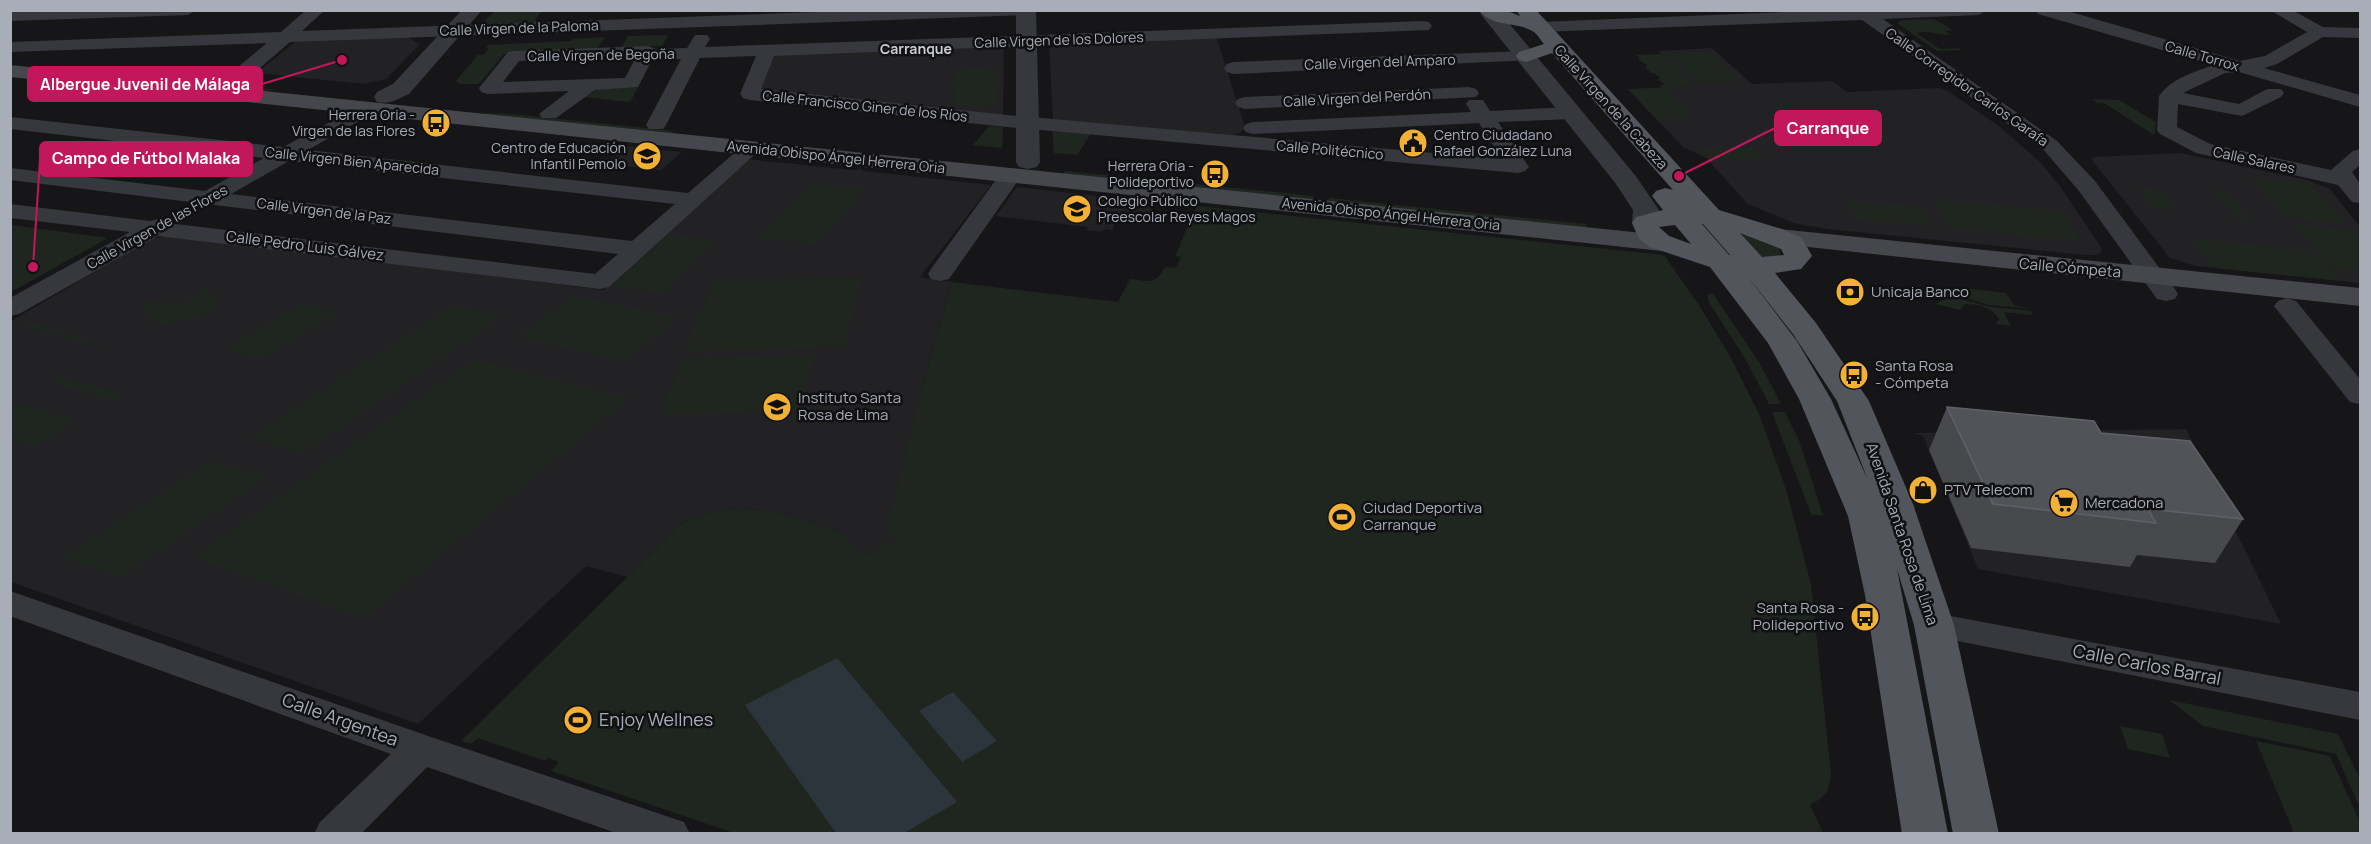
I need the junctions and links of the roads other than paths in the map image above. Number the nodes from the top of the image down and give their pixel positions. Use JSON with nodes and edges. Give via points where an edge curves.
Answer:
{"nodes":[{"id":1,"x":188,"y":10,"type":"edge"},
{"id":2,"x":317,"y":10,"type":"edge"},
{"id":3,"x":473,"y":10,"type":"edge"},
{"id":4,"x":1027,"y":10,"type":"edge"},
{"id":5,"x":1413,"y":10,"type":"edge"},
{"id":6,"x":1979,"y":10,"type":"edge"},
{"id":7,"x":2044,"y":10,"type":"edge"},
{"id":8,"x":2278,"y":10,"type":"edge"},
{"id":9,"x":1867,"y":15,"type":"junction"},
{"id":10,"x":10,"y":16,"type":"edge"},
{"id":11,"x":714,"y":16,"type":"edge"},
{"id":12,"x":625,"y":24,"type":"junction"},
{"id":13,"x":1521,"y":24,"type":"edge"},
{"id":14,"x":1423,"y":26,"type":"junction"},
{"id":15,"x":454,"y":31,"type":"junction"},
{"id":16,"x":2320,"y":32,"type":"junction"},
{"id":17,"x":1222,"y":33,"type":"junction"},
{"id":18,"x":2361,"y":33,"type":"edge"},
{"id":19,"x":287,"y":37,"type":"junction"},
{"id":20,"x":1026,"y":41,"type":"junction"},
{"id":21,"x":10,"y":47,"type":"edge"},
{"id":22,"x":767,"y":50,"type":"junction"},
{"id":23,"x":608,"y":53,"type":"junction"},
{"id":24,"x":694,"y":53,"type":"junction"},
{"id":25,"x":646,"y":55,"type":"junction"},
{"id":26,"x":1446,"y":59,"type":"junction"},
{"id":27,"x":2238,"y":66,"type":"junction"},
{"id":28,"x":1233,"y":68,"type":"junction"},
{"id":29,"x":13,"y":70,"type":"edge"},
{"id":30,"x":682,"y":76,"type":"junction"},
{"id":31,"x":633,"y":78,"type":"junction"},
{"id":32,"x":233,"y":81,"type":"junction"},
{"id":33,"x":591,"y":84,"type":"junction"},
{"id":34,"x":1469,"y":93,"type":"junction"},
{"id":35,"x":2274,"y":93,"type":"dead end"},
{"id":36,"x":2169,"y":96,"type":"junction"},
{"id":37,"x":386,"y":97,"type":"junction"},
{"id":38,"x":487,"y":98,"type":"junction"},
{"id":39,"x":2361,"y":101,"type":"edge"},
{"id":40,"x":1245,"y":103,"type":"junction"},
{"id":41,"x":366,"y":109,"type":"junction"},
{"id":42,"x":1571,"y":113,"type":"junction"},
{"id":43,"x":549,"y":114,"type":"junction"},
{"id":44,"x":1484,"y":117,"type":"junction"},
{"id":45,"x":1027,"y":122,"type":"junction"},
{"id":46,"x":10,"y":123,"type":"edge"},
{"id":47,"x":656,"y":125,"type":"junction"},
{"id":48,"x":1250,"y":135,"type":"junction"},
{"id":49,"x":752,"y":148,"type":"junction"},
{"id":50,"x":286,"y":154,"type":"junction"},
{"id":51,"x":2354,"y":167,"type":"edge"},
{"id":52,"x":1019,"y":169,"type":"junction"},
{"id":53,"x":10,"y":174,"type":"edge"},
{"id":54,"x":209,"y":197,"type":"junction"},
{"id":55,"x":2361,"y":197,"type":"edge"},
{"id":56,"x":694,"y":200,"type":"junction"},
{"id":57,"x":10,"y":211,"type":"edge"},
{"id":58,"x":1682,"y":216,"type":"junction"},
{"id":59,"x":1712,"y":216,"type":"junction"},
{"id":60,"x":154,"y":228,"type":"junction"},
{"id":61,"x":1654,"y":233,"type":"junction"},
{"id":62,"x":1779,"y":237,"type":"junction"},
{"id":63,"x":638,"y":249,"type":"junction"},
{"id":64,"x":1719,"y":262,"type":"junction"},
{"id":65,"x":1791,"y":264,"type":"junction"},
{"id":66,"x":1755,"y":267,"type":"junction"},
{"id":67,"x":940,"y":274,"type":"dead end"},
{"id":68,"x":2159,"y":284,"type":"junction"},
{"id":69,"x":2361,"y":297,"type":"edge"},
{"id":70,"x":2288,"y":306,"type":"junction"},
{"id":71,"x":10,"y":309,"type":"edge"},
{"id":72,"x":2361,"y":314,"type":"edge"},
{"id":73,"x":2361,"y":396,"type":"edge"},
{"id":74,"x":10,"y":603,"type":"edge"},
{"id":75,"x":1934,"y":625,"type":"junction"},
{"id":76,"x":2361,"y":706,"type":"edge"},
{"id":77,"x":421,"y":749,"type":"junction"},
{"id":78,"x":334,"y":834,"type":"edge"},
{"id":79,"x":670,"y":834,"type":"edge"},
{"id":80,"x":1924,"y":834,"type":"edge"},
{"id":81,"x":1976,"y":834,"type":"edge"}],
"edges":[{"from":1,"to":10,"type":"street"},
{"from":2,"to":19,"type":"street"},
{"from":3,"to":15,"type":"street"},
{"from":4,"to":11,"type":"street","name":"Calle Virgen de la Paloma"},
{"from":4,"to":20,"type":"street"},
{"from":5,"to":14,"type":"street","name":"Calle Politécnico"},
{"from":6,"to":9,"type":"street","name":"Calle Virgen del Amparo"},
{"from":7,"to":27,"type":"street","name":"Calle Torrox"},
{"from":8,"to":16,"type":"street"},
{"from":9,"to":13,"type":"street","name":"Calle Virgen del Amparo"},
{"from":9,"to":68,"type":"street","name":"Calle Corregidor Carlos Garafa","via":[[2050,145],[2087,186]]},
{"from":11,"to":12,"type":"street","name":"Calle Virgen de la Paloma"},
{"from":11,"to":24,"type":"street"},
{"from":12,"to":15,"type":"street","name":"Calle Virgen de la Paloma"},
{"from":12,"to":23,"type":"street"},
{"from":13,"to":26,"type":"street","name":"Calle Virgen del Amparo"},
{"from":13,"to":42,"type":"street","name":"Calle Virgen de la Cabeza"},
{"from":13,"to":58,"type":"main road","name":"Calle Virgen de la Cabeza"},
{"from":13,"to":59,"type":"main road","name":"Calle Virgen de la Cabeza"},
{"from":14,"to":17,"type":"street","name":"Calle Virgen de los Dolores"},
{"from":14,"to":26,"type":"street","name":"Calle Politécnico"},
{"from":15,"to":19,"type":"street","name":"Calle Virgen de la Paloma"},
{"from":15,"to":37,"type":"street","via":[[401,88]]},
{"from":16,"to":18,"type":"street"},
{"from":16,"to":27,"type":"street","via":[[2271,60]]},
{"from":17,"to":20,"type":"street","name":"Calle Virgen de los Dolores"},
{"from":17,"to":28,"type":"street"},
{"from":19,"to":21,"type":"street","name":"Calle Virgen de la Paloma"},
{"from":19,"to":32,"type":"street"},
{"from":20,"to":22,"type":"street","name":"Calle Virgen de los Dolores"},
{"from":20,"to":45,"type":"street"},
{"from":22,"to":24,"type":"street","name":"Calle Virgen de los Dolores"},
{"from":22,"to":45,"type":"street","name":"Calle Francisco Giner de los Ríos","via":[[750,94]]},
{"from":23,"to":25,"type":"street","name":"Calle Virgen de Begoña","via":[[648,51]]},
{"from":23,"to":38,"type":"street","name":"Calle Virgen de Begoña","via":[[514,56]]},
{"from":24,"to":25,"type":"street","name":"Calle Virgen de Begoña"},
{"from":24,"to":30,"type":"street"},
{"from":25,"to":31,"type":"street"},
{"from":26,"to":28,"type":"street","name":"Calle Virgen del Amparo"},
{"from":26,"to":34,"type":"street","name":"Calle Politécnico"},
{"from":27,"to":36,"type":"street","via":[[2206,73]]},
{"from":27,"to":39,"type":"street","name":"Calle Torrox"},
{"from":28,"to":40,"type":"street"},
{"from":29,"to":32,"type":"main road","name":"Avenida Obispo Ángel Herrera Oria"},
{"from":29,"to":41,"type":"main road","name":"Avenida Obispo Ángel Herrera Oria"},
{"from":30,"to":31,"type":"street"},
{"from":30,"to":47,"type":"street"},
{"from":31,"to":33,"type":"street","via":[[631,83]]},
{"from":32,"to":37,"type":"main road","name":"Avenida Obispo Ángel Herrera Oria"},
{"from":33,"to":38,"type":"street","via":[[516,87]]},
{"from":33,"to":43,"type":"street"},
{"from":34,"to":40,"type":"street","name":"Calle Virgen del Perdón"},
{"from":34,"to":44,"type":"street","name":"Calle Politécnico"},
{"from":35,"to":36,"type":"street","via":[[2242,110]]},
{"from":36,"to":51,"type":"street","name":"Calle Salares","via":[[2167,130],[2203,149]]},
{"from":37,"to":38,"type":"main road","name":"Avenida Obispo Ángel Herrera Oria"},
{"from":37,"to":41,"type":"main road"},
{"from":38,"to":43,"type":"main road","name":"Avenida Obispo Ángel Herrera Oria"},
{"from":40,"to":48,"type":"street"},
{"from":41,"to":49,"type":"main road","name":"Avenida Obispo Ángel Herrera Oria"},
{"from":41,"to":50,"type":"street","name":"Calle Virgen de las Flores"},
{"from":42,"to":44,"type":"street"},
{"from":42,"to":61,"type":"street","name":"Calle Virgen de la Cabeza","via":[[1640,198]]},
{"from":43,"to":47,"type":"main road","name":"Avenida Obispo Ángel Herrera Oria"},
{"from":44,"to":48,"type":"street"},
{"from":44,"to":48,"type":"street","name":"Calle Politécnico","via":[[1518,167]]},
{"from":45,"to":48,"type":"street","name":"Calle Politécnico"},
{"from":45,"to":52,"type":"street"},
{"from":46,"to":50,"type":"street","name":"Calle Virgen Bien Aparecida"},
{"from":47,"to":52,"type":"main road","name":"Avenida Obispo Ángel Herrera Oria"},
{"from":49,"to":52,"type":"main road","name":"Avenida Obispo Ángel Herrera Oria","via":[[965,171]]},
{"from":49,"to":56,"type":"street"},
{"from":50,"to":54,"type":"street","name":"Calle Virgen de las Flores"},
{"from":50,"to":56,"type":"street","name":"Calle Virgen Bien Aparecida"},
{"from":51,"to":55,"type":"street"},
{"from":52,"to":61,"type":"main road","name":"Avenida Obispo Ángel Herrera Oria"},
{"from":52,"to":67,"type":"street"},
{"from":53,"to":54,"type":"street","name":"Calle Virgen de la Paz"},
{"from":54,"to":60,"type":"street","name":"Calle Virgen de las Flores"},
{"from":54,"to":63,"type":"street","name":"Calle Virgen de la Paz"},
{"from":56,"to":63,"type":"street"},
{"from":57,"to":60,"type":"street","name":"Calle Pedro Luis Gálvez"},
{"from":58,"to":59,"type":"main road"},
{"from":58,"to":61,"type":"main road","via":[[1662,218]]},
{"from":58,"to":64,"type":"main road","name":"Calle Virgen de la Cabeza"},
{"from":59,"to":62,"type":"main road"},
{"from":59,"to":66,"type":"main road","name":"Calle Virgen de la Cabeza"},
{"from":60,"to":63,"type":"street","name":"Calle Pedro Luis Gálvez","via":[[600,282]]},
{"from":60,"to":71,"type":"street","name":"Calle Virgen de las Flores"},
{"from":61,"to":64,"type":"main road"},
{"from":62,"to":65,"type":"main road","via":[[1795,247],[1798,256]]},
{"from":62,"to":68,"type":"main road","name":"Calle Cómpeta"},
{"from":64,"to":66,"type":"main road"},
{"from":64,"to":80,"type":"main road","name":"Avenida Santa Rosa de Lima","via":[[1788,351],[1815,399],[1866,516],[1887,612]]},
{"from":65,"to":66,"type":"main road"},
{"from":65,"to":68,"type":"main road","name":"Calle Cómpeta","via":[[1861,262]]},
{"from":66,"to":75,"type":"main road","name":"Avenida Santa Rosa de Lima","via":[[1805,329],[1853,401],[1895,504]]},
{"from":68,"to":69,"type":"main road","name":"Calle Cómpeta"},
{"from":68,"to":70,"type":"main road","name":"Calle Cómpeta"},
{"from":70,"to":72,"type":"main road","name":"Calle Cómpeta"},
{"from":70,"to":73,"type":"street"},
{"from":74,"to":77,"type":"street","name":"Calle Argentea"},
{"from":75,"to":76,"type":"street","name":"Calle Carlos Barral"},
{"from":75,"to":81,"type":"main road","name":"Avenida Santa Rosa de Lima"},
{"from":77,"to":78,"type":"street"},
{"from":77,"to":79,"type":"street","name":"Calle Argentea"}]}
